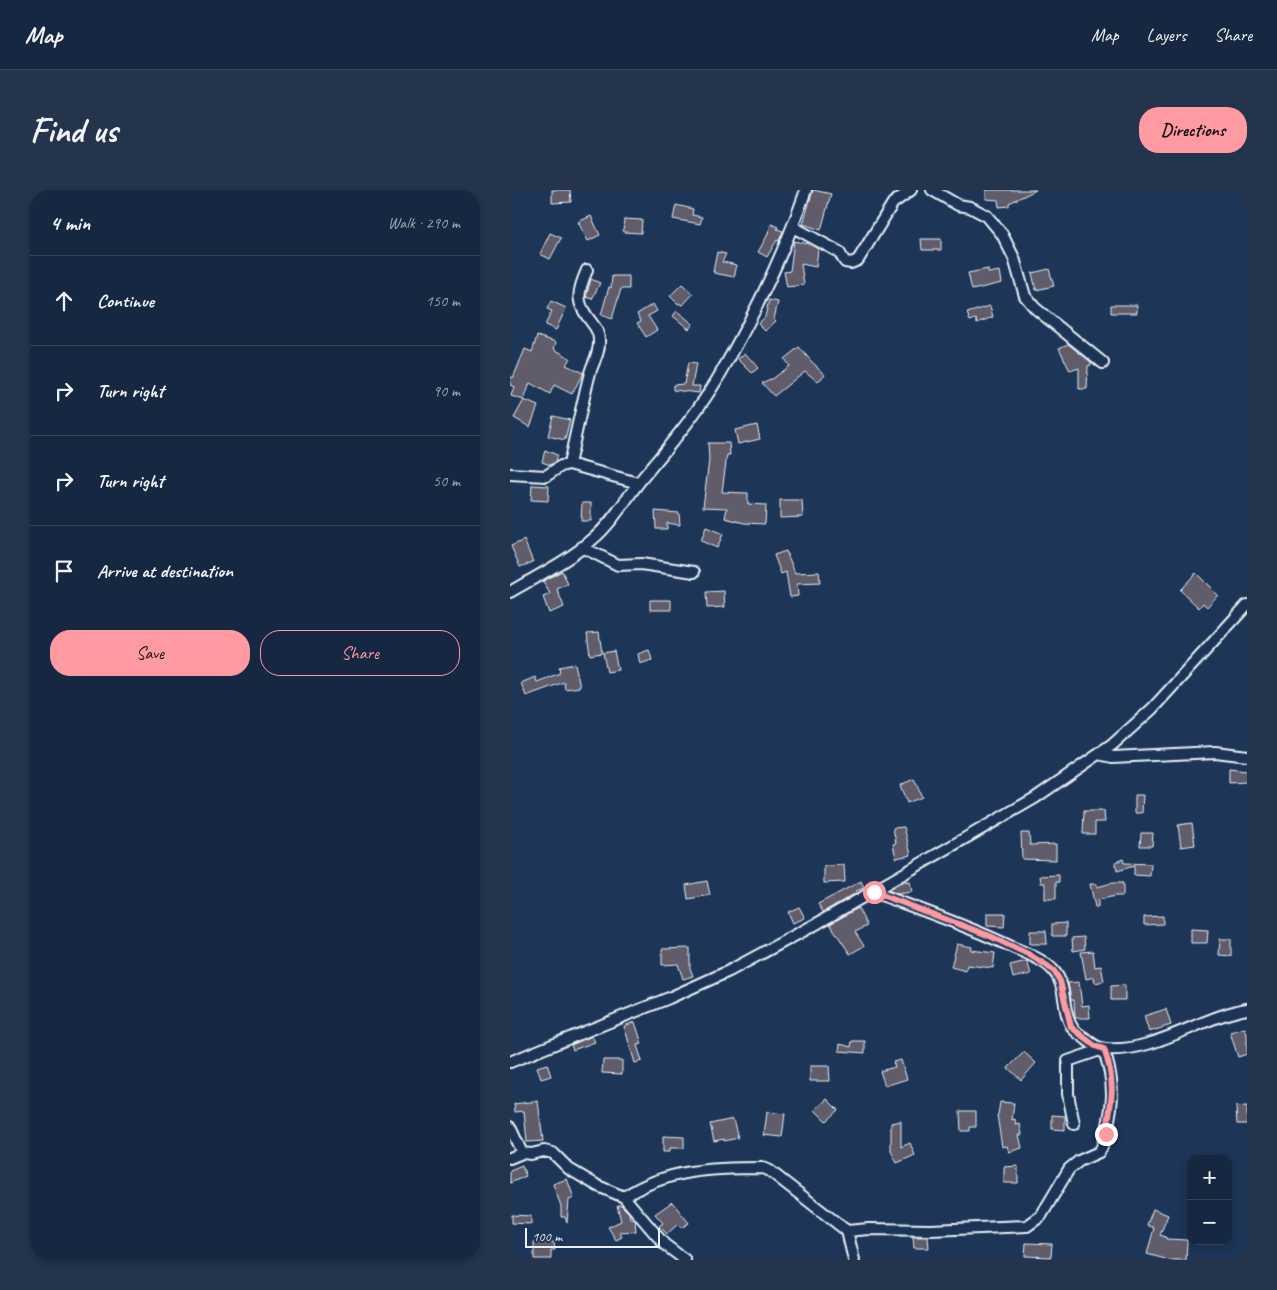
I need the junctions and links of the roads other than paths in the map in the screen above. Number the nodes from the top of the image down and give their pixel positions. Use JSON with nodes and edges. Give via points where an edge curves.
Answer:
{"nodes":[{"id":1,"x":806,"y":190,"type":"edge"},
{"id":2,"x":911,"y":190,"type":"edge"},
{"id":3,"x":932,"y":190,"type":"edge"},
{"id":4,"x":793,"y":227,"type":"junction"},
{"id":5,"x":587,"y":270,"type":"dead end"},
{"id":6,"x":1103,"y":363,"type":"dead end"},
{"id":7,"x":569,"y":464,"type":"junction"},
{"id":8,"x":510,"y":474,"type":"edge"},
{"id":9,"x":638,"y":484,"type":"junction"},
{"id":10,"x":582,"y":547,"type":"junction"},
{"id":11,"x":694,"y":572,"type":"dead end"},
{"id":12,"x":510,"y":592,"type":"edge"},
{"id":13,"x":1247,"y":605,"type":"edge"},
{"id":14,"x":1099,"y":754,"type":"junction"},
{"id":15,"x":1247,"y":756,"type":"edge"},
{"id":16,"x":874,"y":892,"type":"junction"},
{"id":17,"x":1247,"y":1009,"type":"edge"},
{"id":18,"x":1104,"y":1049,"type":"junction"},
{"id":19,"x":510,"y":1062,"type":"edge"},
{"id":20,"x":1074,"y":1124,"type":"dead end"},
{"id":21,"x":510,"y":1127,"type":"edge"},
{"id":22,"x":522,"y":1153,"type":"junction"},
{"id":23,"x":510,"y":1158,"type":"edge"},
{"id":24,"x":624,"y":1197,"type":"junction"},
{"id":25,"x":847,"y":1232,"type":"junction"},
{"id":26,"x":685,"y":1260,"type":"edge"},
{"id":27,"x":854,"y":1260,"type":"edge"}],
"edges":[{"from":1,"to":4,"type":"street"},
{"from":2,"to":4,"type":"street","via":[[893,203],[858,260],[851,263],[845,262],[839,252]]},
{"from":3,"to":6,"type":"street","via":[[987,216],[1002,234],[1014,258],[1026,296]]},
{"from":4,"to":9,"type":"street","via":[[766,288],[717,379]]},
{"from":5,"to":7,"type":"street","via":[[578,297],[597,330],[599,351],[590,371]]},
{"from":7,"to":8,"type":"street","via":[[546,476]]},
{"from":7,"to":9,"type":"street"},
{"from":9,"to":10,"type":"street","via":[[608,524]]},
{"from":10,"to":11,"type":"street","via":[[618,565],[641,564]]},
{"from":10,"to":12,"type":"street"},
{"from":13,"to":14,"type":"street","via":[[1152,709]]},
{"from":14,"to":15,"type":"street","via":[[1113,757],[1215,752]]},
{"from":14,"to":16,"type":"street","via":[[1036,798]]},
{"from":16,"to":18,"type":"street","via":[[990,936],[1046,965],[1060,981],[1071,1027]]},
{"from":16,"to":19,"type":"street","via":[[729,971]]},
{"from":17,"to":18,"type":"street","via":[[1148,1044]]},
{"from":18,"to":20,"type":"street","via":[[1068,1061],[1068,1094]]},
{"from":18,"to":25,"type":"street","via":[[1113,1096],[1102,1147],[1069,1169],[1034,1223],[1027,1226]]},
{"from":21,"to":22,"type":"street"},
{"from":22,"to":23,"type":"street"},
{"from":22,"to":24,"type":"street","via":[[553,1153],[569,1169]]},
{"from":24,"to":25,"type":"street","via":[[656,1180],[683,1172],[762,1168]]},
{"from":24,"to":26,"type":"street","via":[[664,1244]]},
{"from":25,"to":27,"type":"street"}]}
